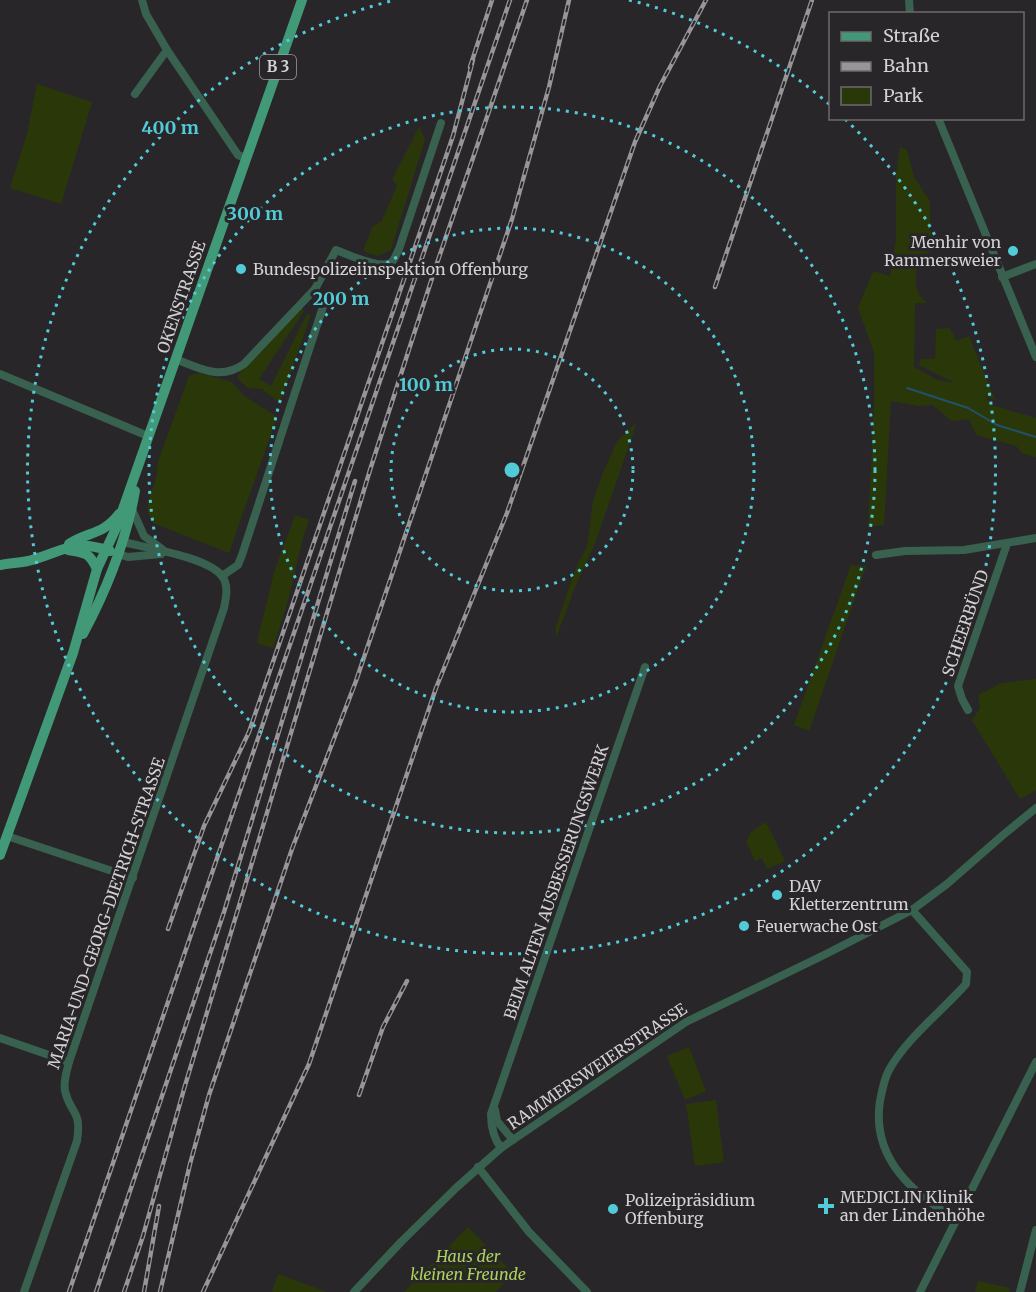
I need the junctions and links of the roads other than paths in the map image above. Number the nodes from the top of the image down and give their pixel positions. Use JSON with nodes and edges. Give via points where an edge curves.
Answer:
{"nodes":[{"id":1,"x":142,"y":0,"type":"edge"},
{"id":2,"x":302,"y":0,"type":"edge"},
{"id":3,"x":167,"y":50,"type":"junction"},
{"id":4,"x":135,"y":94,"type":"dead end"},
{"id":5,"x":939,"y":120,"type":"edge"},
{"id":6,"x":441,"y":123,"type":"dead end"},
{"id":7,"x":245,"y":158,"type":"junction"},
{"id":8,"x":1036,"y":264,"type":"edge"},
{"id":9,"x":1002,"y":277,"type":"junction"},
{"id":10,"x":315,"y":289,"type":"junction"},
{"id":11,"x":1036,"y":357,"type":"edge"},
{"id":12,"x":175,"y":359,"type":"junction"},
{"id":13,"x":0,"y":374,"type":"edge"},
{"id":14,"x":148,"y":436,"type":"junction"},
{"id":15,"x":128,"y":508,"type":"junction"},
{"id":16,"x":96,"y":533,"type":"junction"},
{"id":17,"x":1036,"y":538,"type":"edge"},
{"id":18,"x":118,"y":540,"type":"junction"},
{"id":19,"x":1008,"y":544,"type":"junction"},
{"id":20,"x":62,"y":549,"type":"junction"},
{"id":21,"x":105,"y":550,"type":"junction"},
{"id":22,"x":118,"y":554,"type":"junction"},
{"id":23,"x":170,"y":554,"type":"junction"},
{"id":24,"x":876,"y":555,"type":"dead end"},
{"id":25,"x":0,"y":565,"type":"edge"},
{"id":26,"x":97,"y":569,"type":"junction"},
{"id":27,"x":222,"y":576,"type":"junction"},
{"id":28,"x":73,"y":653,"type":"junction"},
{"id":29,"x":645,"y":667,"type":"dead end"},
{"id":30,"x":968,"y":710,"type":"dead end"},
{"id":31,"x":1036,"y":808,"type":"edge"},
{"id":32,"x":7,"y":836,"type":"junction"},
{"id":33,"x":0,"y":855,"type":"edge"},
{"id":34,"x":133,"y":878,"type":"junction"},
{"id":35,"x":912,"y":910,"type":"junction"},
{"id":36,"x":0,"y":1038,"type":"edge"},
{"id":37,"x":69,"y":1062,"type":"junction"},
{"id":38,"x":1036,"y":1062,"type":"edge"},
{"id":39,"x":494,"y":1106,"type":"junction"},
{"id":40,"x":513,"y":1140,"type":"junction"},
{"id":41,"x":501,"y":1148,"type":"junction"},
{"id":42,"x":478,"y":1167,"type":"junction"},
{"id":43,"x":957,"y":1220,"type":"junction"},
{"id":44,"x":1036,"y":1230,"type":"edge"},
{"id":45,"x":24,"y":1292,"type":"edge"},
{"id":46,"x":354,"y":1292,"type":"edge"},
{"id":47,"x":587,"y":1292,"type":"edge"},
{"id":48,"x":920,"y":1292,"type":"edge"},
{"id":49,"x":1020,"y":1292,"type":"edge"}],
"edges":[{"from":1,"to":3,"type":"street"},
{"from":2,"to":7,"type":"main road","number":"B 3"},
{"from":3,"to":4,"type":"street"},
{"from":3,"to":7,"type":"street","via":[[238,155]]},
{"from":5,"to":9,"type":"street"},
{"from":6,"to":10,"type":"street","via":[[392,262],[372,263],[336,250]]},
{"from":7,"to":12,"type":"main road","name":"OKENSTRASSE","number":"B 3"},
{"from":8,"to":9,"type":"street"},
{"from":9,"to":11,"type":"street"},
{"from":10,"to":12,"type":"street","via":[[235,370],[215,373]]},
{"from":10,"to":27,"type":"street","via":[[323,307],[242,555],[238,565]]},
{"from":12,"to":14,"type":"main road","name":"OKENSTRASSE","number":"B 3"},
{"from":13,"to":14,"type":"street"},
{"from":14,"to":15,"type":"main road","name":"OKENSTRASSE","number":"B 3"},
{"from":15,"to":16,"type":"main road","number":"B 3"},
{"from":15,"to":18,"type":"main road","name":"OKENSTRASSE","number":"B 3"},
{"from":15,"to":23,"type":"street","via":[[144,536]]},
{"from":16,"to":18,"type":"main road"},
{"from":16,"to":20,"type":"main road","number":"B 3","via":[[76,539]]},
{"from":17,"to":19,"type":"street","name":"SCHEERBÜND"},
{"from":18,"to":21,"type":"main road","name":"OKENSTRASSE","number":"B 3"},
{"from":18,"to":22,"type":"main road","name":"OKENSTRASSE","number":"B 3"},
{"from":18,"to":23,"type":"street"},
{"from":19,"to":24,"type":"street","name":"SCHEERBÜND"},
{"from":19,"to":30,"type":"street","name":"SCHEERBÜND","via":[[958,686]]},
{"from":20,"to":21,"type":"main road","number":"B 3","via":[[90,545]]},
{"from":20,"to":25,"type":"main road","number":"B 3","via":[[28,561]]},
{"from":20,"to":26,"type":"main road","via":[[87,554]]},
{"from":21,"to":22,"type":"main road","number":"B 3"},
{"from":21,"to":26,"type":"main road","name":"OKENSTRASSE","number":"B 3"},
{"from":22,"to":23,"type":"street"},
{"from":22,"to":28,"type":"main road","name":"OKENSTRASSE"},
{"from":23,"to":27,"type":"street","via":[[211,567]]},
{"from":26,"to":28,"type":"main road","name":"OKENSTRASSE"},
{"from":27,"to":34,"type":"street","name":"MARIA-UND-GEORG-DIETRICH-STRASSE","via":[[224,608]]},
{"from":28,"to":32,"type":"main road","name":"OKENSTRASSE"},
{"from":29,"to":39,"type":"street","name":"BEIM ALTEN AUSBESSERUNGSWERK"},
{"from":31,"to":35,"type":"street","name":"RAMMERSWEIERSTRASSE"},
{"from":32,"to":33,"type":"main road","name":"OKENSTRASSE"},
{"from":32,"to":34,"type":"street"},
{"from":34,"to":37,"type":"street","name":"MARIA-UND-GEORG-DIETRICH-STRASSE"},
{"from":35,"to":40,"type":"street","name":"RAMMERSWEIERSTRASSE","via":[[686,1022]]},
{"from":35,"to":43,"type":"street","via":[[966,972],[966,984],[888,1071],[879,1125],[888,1156],[910,1187]]},
{"from":36,"to":37,"type":"street"},
{"from":37,"to":45,"type":"street","name":"MARIA-UND-GEORG-DIETRICH-STRASSE","via":[[65,1092],[79,1119],[77,1141]]},
{"from":38,"to":43,"type":"street"},
{"from":39,"to":40,"type":"street","via":[[497,1121]]},
{"from":39,"to":41,"type":"street","name":"BEIM ALTEN AUSBESSERUNGSWERK","via":[[491,1126]]},
{"from":40,"to":41,"type":"street","name":"RAMMERSWEIERSTRASSE"},
{"from":41,"to":42,"type":"street","name":"RAMMERSWEIERSTRASSE"},
{"from":42,"to":46,"type":"street","name":"RAMMERSWEIERSTRASSE"},
{"from":42,"to":47,"type":"street","via":[[529,1232]]},
{"from":43,"to":48,"type":"street"},
{"from":44,"to":49,"type":"street"}]}
